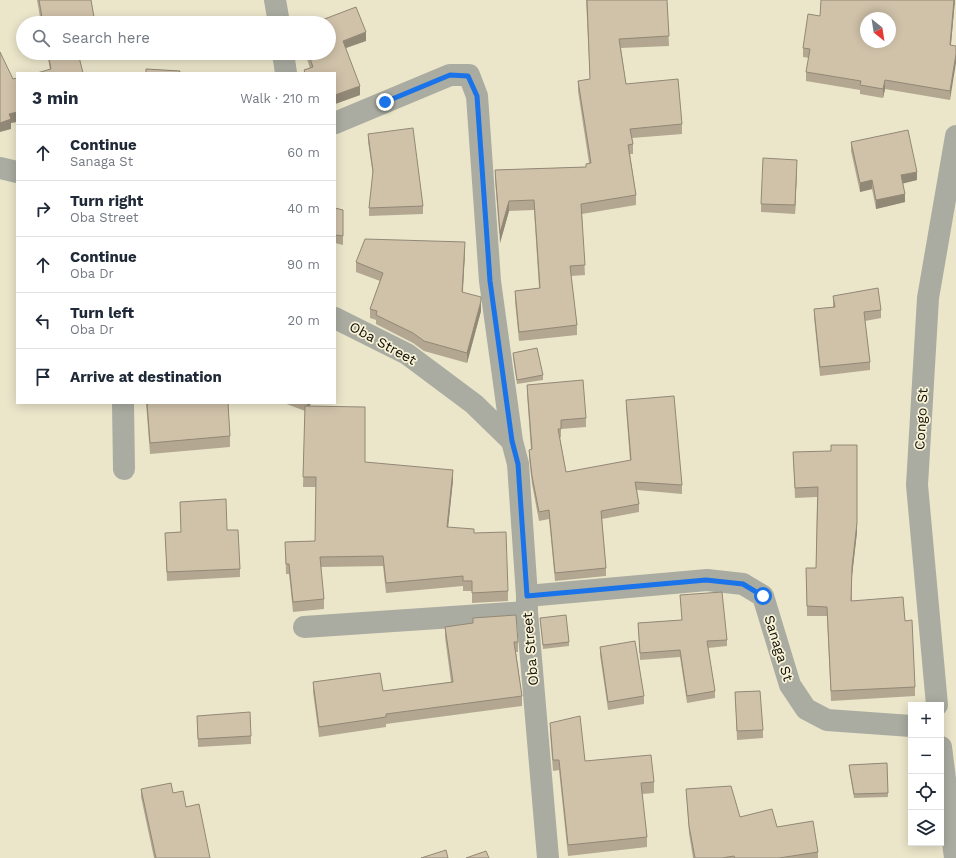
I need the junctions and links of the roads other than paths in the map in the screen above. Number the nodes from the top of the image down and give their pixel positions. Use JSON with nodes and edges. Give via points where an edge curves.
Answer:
{"nodes":[{"id":1,"x":275,"y":0,"type":"edge"},
{"id":2,"x":278,"y":16,"type":"edge"},
{"id":3,"x":284,"y":60,"type":"edge"},
{"id":4,"x":286,"y":72,"type":"edge"},
{"id":5,"x":336,"y":123,"type":"edge"},
{"id":6,"x":956,"y":136,"type":"edge"},
{"id":7,"x":0,"y":168,"type":"edge"},
{"id":8,"x":16,"y":172,"type":"edge"},
{"id":9,"x":336,"y":318,"type":"edge"},
{"id":10,"x":124,"y":404,"type":"edge"},
{"id":11,"x":512,"y":441,"type":"junction"},
{"id":12,"x":124,"y":469,"type":"dead end"},
{"id":13,"x":527,"y":604,"type":"junction"},
{"id":14,"x":304,"y":627,"type":"dead end"},
{"id":15,"x":936,"y":702,"type":"edge"},
{"id":16,"x":908,"y":726,"type":"edge"},
{"id":17,"x":944,"y":771,"type":"edge"},
{"id":18,"x":548,"y":858,"type":"edge"},
{"id":19,"x":955,"y":858,"type":"edge"}],
"edges":[{"from":1,"to":2,"type":"street"},
{"from":3,"to":4,"type":"street"},
{"from":5,"to":11,"type":"street","via":[[450,75],[468,76],[477,96],[490,281]]},
{"from":6,"to":15,"type":"street","name":"Congo St","via":[[928,298],[917,485]]},
{"from":7,"to":8,"type":"street"},
{"from":9,"to":11,"type":"street","name":"Oba Street","via":[[407,354],[474,404]]},
{"from":10,"to":12,"type":"street"},
{"from":11,"to":13,"type":"street","name":"Oba Street","via":[[518,464]]},
{"from":13,"to":14,"type":"street","name":"Sanaga St"},
{"from":13,"to":16,"type":"street","name":"Sanaga St","via":[[706,580],[743,584],[763,596],[790,685],[806,709],[827,720]]},
{"from":13,"to":18,"type":"street","name":"Oba Street"},
{"from":17,"to":19,"type":"street"}]}
